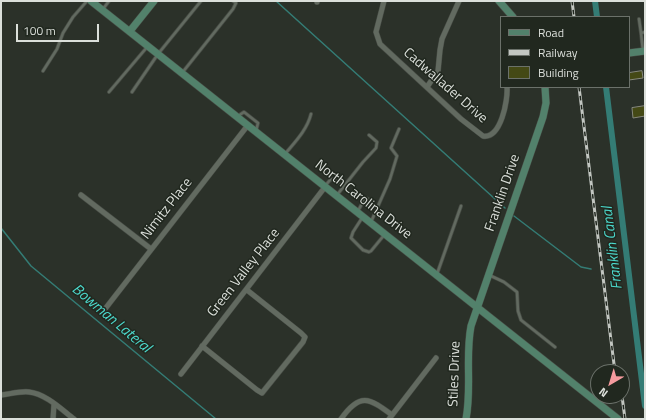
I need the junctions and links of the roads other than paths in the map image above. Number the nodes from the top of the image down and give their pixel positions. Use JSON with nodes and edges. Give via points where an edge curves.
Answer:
{"nodes":[{"id":1,"x":87,"y":1,"type":"edge"},
{"id":2,"x":91,"y":1,"type":"edge"},
{"id":3,"x":109,"y":1,"type":"edge"},
{"id":4,"x":154,"y":1,"type":"edge"},
{"id":5,"x":201,"y":1,"type":"edge"},
{"id":6,"x":384,"y":1,"type":"edge"},
{"id":7,"x":459,"y":1,"type":"edge"},
{"id":8,"x":500,"y":1,"type":"edge"},
{"id":9,"x":236,"y":2,"type":"edge"},
{"id":10,"x":102,"y":10,"type":"junction"},
{"id":11,"x":512,"y":16,"type":"edge"},
{"id":12,"x":639,"y":19,"type":"dead end"},
{"id":13,"x":130,"y":31,"type":"junction"},
{"id":14,"x":645,"y":32,"type":"edge"},
{"id":15,"x":641,"y":33,"type":"junction"},
{"id":16,"x":148,"y":46,"type":"junction"},
{"id":17,"x":644,"y":51,"type":"edge"},
{"id":18,"x":630,"y":53,"type":"edge"},
{"id":19,"x":158,"y":54,"type":"junction"},
{"id":20,"x":43,"y":71,"type":"dead end"},
{"id":21,"x":182,"y":73,"type":"junction"},
{"id":22,"x":427,"y":87,"type":"junction"},
{"id":23,"x":507,"y":88,"type":"edge"},
{"id":24,"x":545,"y":88,"type":"edge"},
{"id":25,"x":109,"y":92,"type":"dead end"},
{"id":26,"x":132,"y":92,"type":"dead end"},
{"id":27,"x":311,"y":114,"type":"dead end"},
{"id":28,"x":238,"y":117,"type":"junction"},
{"id":29,"x":248,"y":125,"type":"junction"},
{"id":30,"x":398,"y":129,"type":"dead end"},
{"id":31,"x":256,"y":131,"type":"junction"},
{"id":32,"x":369,"y":135,"type":"dead end"},
{"id":33,"x":285,"y":155,"type":"junction"},
{"id":34,"x":325,"y":186,"type":"junction"},
{"id":35,"x":343,"y":186,"type":"junction"},
{"id":36,"x":81,"y":195,"type":"dead end"},
{"id":37,"x":336,"y":195,"type":"junction"},
{"id":38,"x":368,"y":199,"type":"dead end"},
{"id":39,"x":374,"y":202,"type":"dead end"},
{"id":40,"x":379,"y":204,"type":"junction"},
{"id":41,"x":461,"y":206,"type":"dead end"},
{"id":42,"x":360,"y":214,"type":"junction"},
{"id":43,"x":371,"y":222,"type":"junction"},
{"id":44,"x":385,"y":234,"type":"junction"},
{"id":45,"x":151,"y":249,"type":"junction"},
{"id":46,"x":437,"y":274,"type":"junction"},
{"id":47,"x":488,"y":275,"type":"junction"},
{"id":48,"x":247,"y":290,"type":"junction"},
{"id":49,"x":477,"y":306,"type":"junction"},
{"id":50,"x":105,"y":309,"type":"dead end"},
{"id":51,"x":202,"y":346,"type":"junction"},
{"id":52,"x":555,"y":347,"type":"dead end"},
{"id":53,"x":436,"y":358,"type":"dead end"},
{"id":54,"x":181,"y":374,"type":"dead end"},
{"id":55,"x":1,"y":395,"type":"edge"},
{"id":56,"x":54,"y":404,"type":"junction"},
{"id":57,"x":390,"y":417,"type":"edge"},
{"id":58,"x":53,"y":419,"type":"edge"},
{"id":59,"x":74,"y":419,"type":"edge"},
{"id":60,"x":341,"y":419,"type":"edge"},
{"id":61,"x":466,"y":419,"type":"edge"},
{"id":62,"x":618,"y":419,"type":"edge"}],
"edges":[{"from":1,"to":20,"type":"lane","via":[[73,17],[63,33],[57,50]]},
{"from":2,"to":10,"type":"main road","name":"North Carolina Drive"},
{"from":3,"to":10,"type":"lane"},
{"from":4,"to":13,"type":"main road"},
{"from":5,"to":19,"type":"lane"},
{"from":6,"to":22,"type":"street","name":"Cadwallader Drive","via":[[376,32],[378,41],[382,48]]},
{"from":7,"to":22,"type":"street","via":[[442,39],[438,70]]},
{"from":8,"to":11,"type":"main road"},
{"from":9,"to":21,"type":"lane"},
{"from":10,"to":13,"type":"main road","name":"North Carolina Drive"},
{"from":12,"to":15,"type":"lane"},
{"from":13,"to":16,"type":"main road","name":"North Carolina Drive"},
{"from":14,"to":15,"type":"lane"},
{"from":15,"to":17,"type":"lane"},
{"from":16,"to":19,"type":"main road","name":"North Carolina Drive"},
{"from":16,"to":25,"type":"lane"},
{"from":17,"to":18,"type":"main road"},
{"from":19,"to":21,"type":"main road","name":"North Carolina Drive"},
{"from":19,"to":26,"type":"lane"},
{"from":21,"to":28,"type":"main road","name":"North Carolina Drive"},
{"from":22,"to":23,"type":"street","name":"Cadwallader Drive","via":[[479,134],[487,137],[494,133],[499,125]]},
{"from":24,"to":47,"type":"main road","name":"Franklin Drive","via":[[543,117]]},
{"from":27,"to":33,"type":"lane","via":[[305,128]]},
{"from":28,"to":29,"type":"main road","name":"North Carolina Drive"},
{"from":28,"to":31,"type":"lane","via":[[244,112],[251,117],[258,123]]},
{"from":29,"to":31,"type":"main road","name":"North Carolina Drive"},
{"from":29,"to":45,"type":"street","name":"Nimitz Place"},
{"from":30,"to":40,"type":"lane","via":[[391,148],[397,156]]},
{"from":31,"to":33,"type":"main road","name":"North Carolina Drive"},
{"from":32,"to":35,"type":"lane","via":[[377,142],[376,148]]},
{"from":33,"to":34,"type":"main road","name":"North Carolina Drive"},
{"from":34,"to":35,"type":"lane","via":[[333,179]]},
{"from":34,"to":37,"type":"main road","name":"North Carolina Drive"},
{"from":34,"to":48,"type":"street","name":"Green Valley Place"},
{"from":35,"to":37,"type":"lane"},
{"from":36,"to":45,"type":"street"},
{"from":37,"to":42,"type":"main road","name":"North Carolina Drive"},
{"from":38,"to":42,"type":"lane","via":[[363,200]]},
{"from":39,"to":40,"type":"lane"},
{"from":40,"to":43,"type":"lane"},
{"from":41,"to":46,"type":"lane"},
{"from":42,"to":43,"type":"main road","name":"North Carolina Drive"},
{"from":42,"to":44,"type":"lane","via":[[351,238],[363,250],[371,251]]},
{"from":43,"to":44,"type":"main road","name":"North Carolina Drive"},
{"from":44,"to":46,"type":"main road","name":"North Carolina Drive"},
{"from":45,"to":50,"type":"street","name":"Nimitz Place"},
{"from":46,"to":49,"type":"main road","name":"North Carolina Drive"},
{"from":47,"to":49,"type":"main road","name":"Franklin Drive"},
{"from":47,"to":52,"type":"lane","via":[[504,282],[517,292],[521,320]]},
{"from":48,"to":51,"type":"street","name":"Green Valley Place"},
{"from":48,"to":51,"type":"street","via":[[302,333],[305,337],[303,342],[262,393]]},
{"from":49,"to":61,"type":"main road","name":"Stiles Drive","via":[[468,339],[469,402]]},
{"from":49,"to":62,"type":"main road","name":"North Carolina Drive"},
{"from":51,"to":54,"type":"street","name":"Green Valley Place"},
{"from":53,"to":57,"type":"street"},
{"from":55,"to":56,"type":"street","via":[[32,393],[43,396]]},
{"from":56,"to":58,"type":"street"},
{"from":56,"to":59,"type":"street"},
{"from":57,"to":60,"type":"street","via":[[373,401],[366,400],[355,404]]}]}
